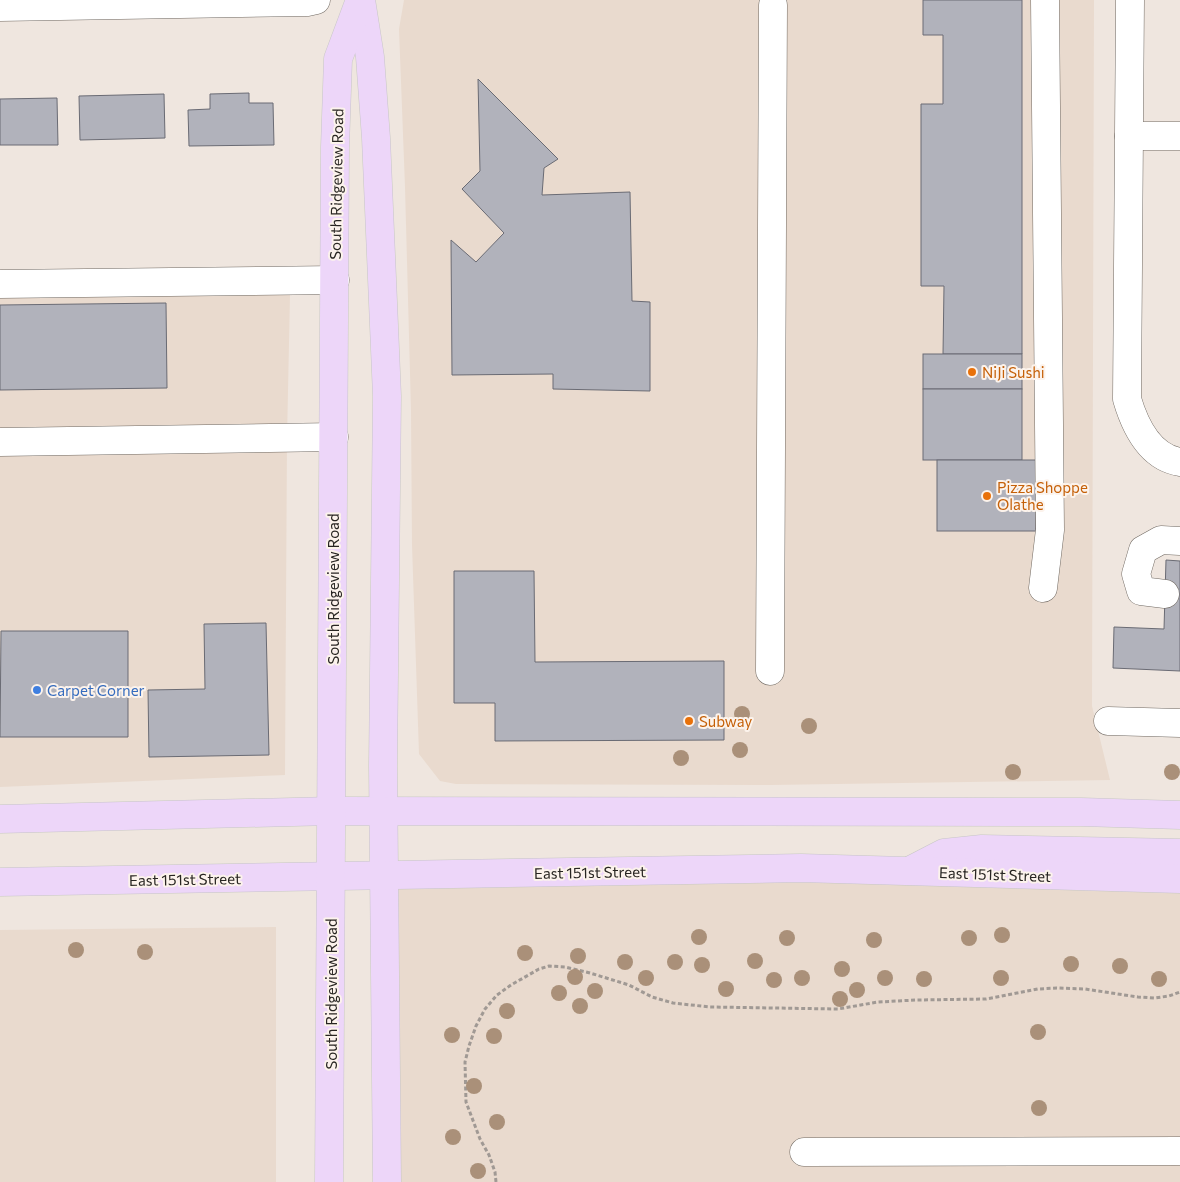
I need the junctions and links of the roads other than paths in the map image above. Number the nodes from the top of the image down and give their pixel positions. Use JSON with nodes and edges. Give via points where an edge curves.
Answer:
{"nodes":[{"id":1,"x":316,"y":0,"type":"edge"},
{"id":2,"x":360,"y":0,"type":"edge"},
{"id":3,"x":1045,"y":0,"type":"edge"},
{"id":4,"x":1130,"y":0,"type":"edge"},
{"id":5,"x":774,"y":5,"type":"dead end"},
{"id":6,"x":0,"y":7,"type":"edge"},
{"id":7,"x":1129,"y":136,"type":"junction"},
{"id":8,"x":1180,"y":136,"type":"edge"},
{"id":9,"x":335,"y":280,"type":"junction"},
{"id":10,"x":0,"y":284,"type":"edge"},
{"id":11,"x":334,"y":437,"type":"junction"},
{"id":12,"x":0,"y":442,"type":"edge"},
{"id":13,"x":1180,"y":462,"type":"edge"},
{"id":14,"x":1180,"y":541,"type":"edge"},
{"id":15,"x":1043,"y":588,"type":"dead end"},
{"id":16,"x":1165,"y":594,"type":"dead end"},
{"id":17,"x":770,"y":671,"type":"dead end"},
{"id":18,"x":1108,"y":721,"type":"dead end"},
{"id":19,"x":1180,"y":723,"type":"edge"},
{"id":20,"x":332,"y":811,"type":"junction"},
{"id":21,"x":384,"y":811,"type":"junction"},
{"id":22,"x":1180,"y":815,"type":"edge"},
{"id":23,"x":0,"y":819,"type":"edge"},
{"id":24,"x":1180,"y":853,"type":"edge"},
{"id":25,"x":909,"y":871,"type":"junction"},
{"id":26,"x":384,"y":875,"type":"junction"},
{"id":27,"x":331,"y":876,"type":"junction"},
{"id":28,"x":1180,"y":879,"type":"edge"},
{"id":29,"x":0,"y":882,"type":"edge"},
{"id":30,"x":1180,"y":1151,"type":"edge"},
{"id":31,"x":804,"y":1152,"type":"dead end"},
{"id":32,"x":329,"y":1182,"type":"edge"},
{"id":33,"x":387,"y":1182,"type":"edge"}],
"edges":[{"from":1,"to":6,"type":"street"},
{"from":2,"to":9,"type":"main road","name":"South Ridgeview Road","via":[[338,59]]},
{"from":2,"to":21,"type":"main road","name":"South Ridgeview Road","via":[[371,66],[376,138],[387,396]]},
{"from":3,"to":15,"type":"street","via":[[1050,530]]},
{"from":4,"to":7,"type":"street"},
{"from":5,"to":17,"type":"street"},
{"from":7,"to":8,"type":"street"},
{"from":7,"to":13,"type":"street","via":[[1127,398],[1135,423],[1154,450]]},
{"from":9,"to":10,"type":"street"},
{"from":9,"to":11,"type":"main road","name":"South Ridgeview Road"},
{"from":11,"to":12,"type":"street"},
{"from":11,"to":20,"type":"main road","name":"South Ridgeview Road"},
{"from":14,"to":16,"type":"street","via":[[1161,540],[1144,550],[1136,574],[1141,591]]},
{"from":18,"to":19,"type":"street"},
{"from":20,"to":21,"type":"main road"},
{"from":20,"to":23,"type":"main road"},
{"from":20,"to":27,"type":"main road","name":"South Ridgeview Road"},
{"from":21,"to":22,"type":"main road"},
{"from":21,"to":26,"type":"main road","name":"South Ridgeview Road"},
{"from":24,"to":25,"type":"main road","via":[[982,849],[944,853]]},
{"from":25,"to":26,"type":"main road","name":"East 151st Street","via":[[801,868]]},
{"from":25,"to":28,"type":"main road","name":"East 151st Street"},
{"from":26,"to":27,"type":"main road","name":"East 151st Street"},
{"from":26,"to":33,"type":"main road","name":"South Ridgeview Road"},
{"from":27,"to":29,"type":"main road","name":"East 151st Street"},
{"from":27,"to":32,"type":"main road","name":"South Ridgeview Road"},
{"from":30,"to":31,"type":"street"}]}
